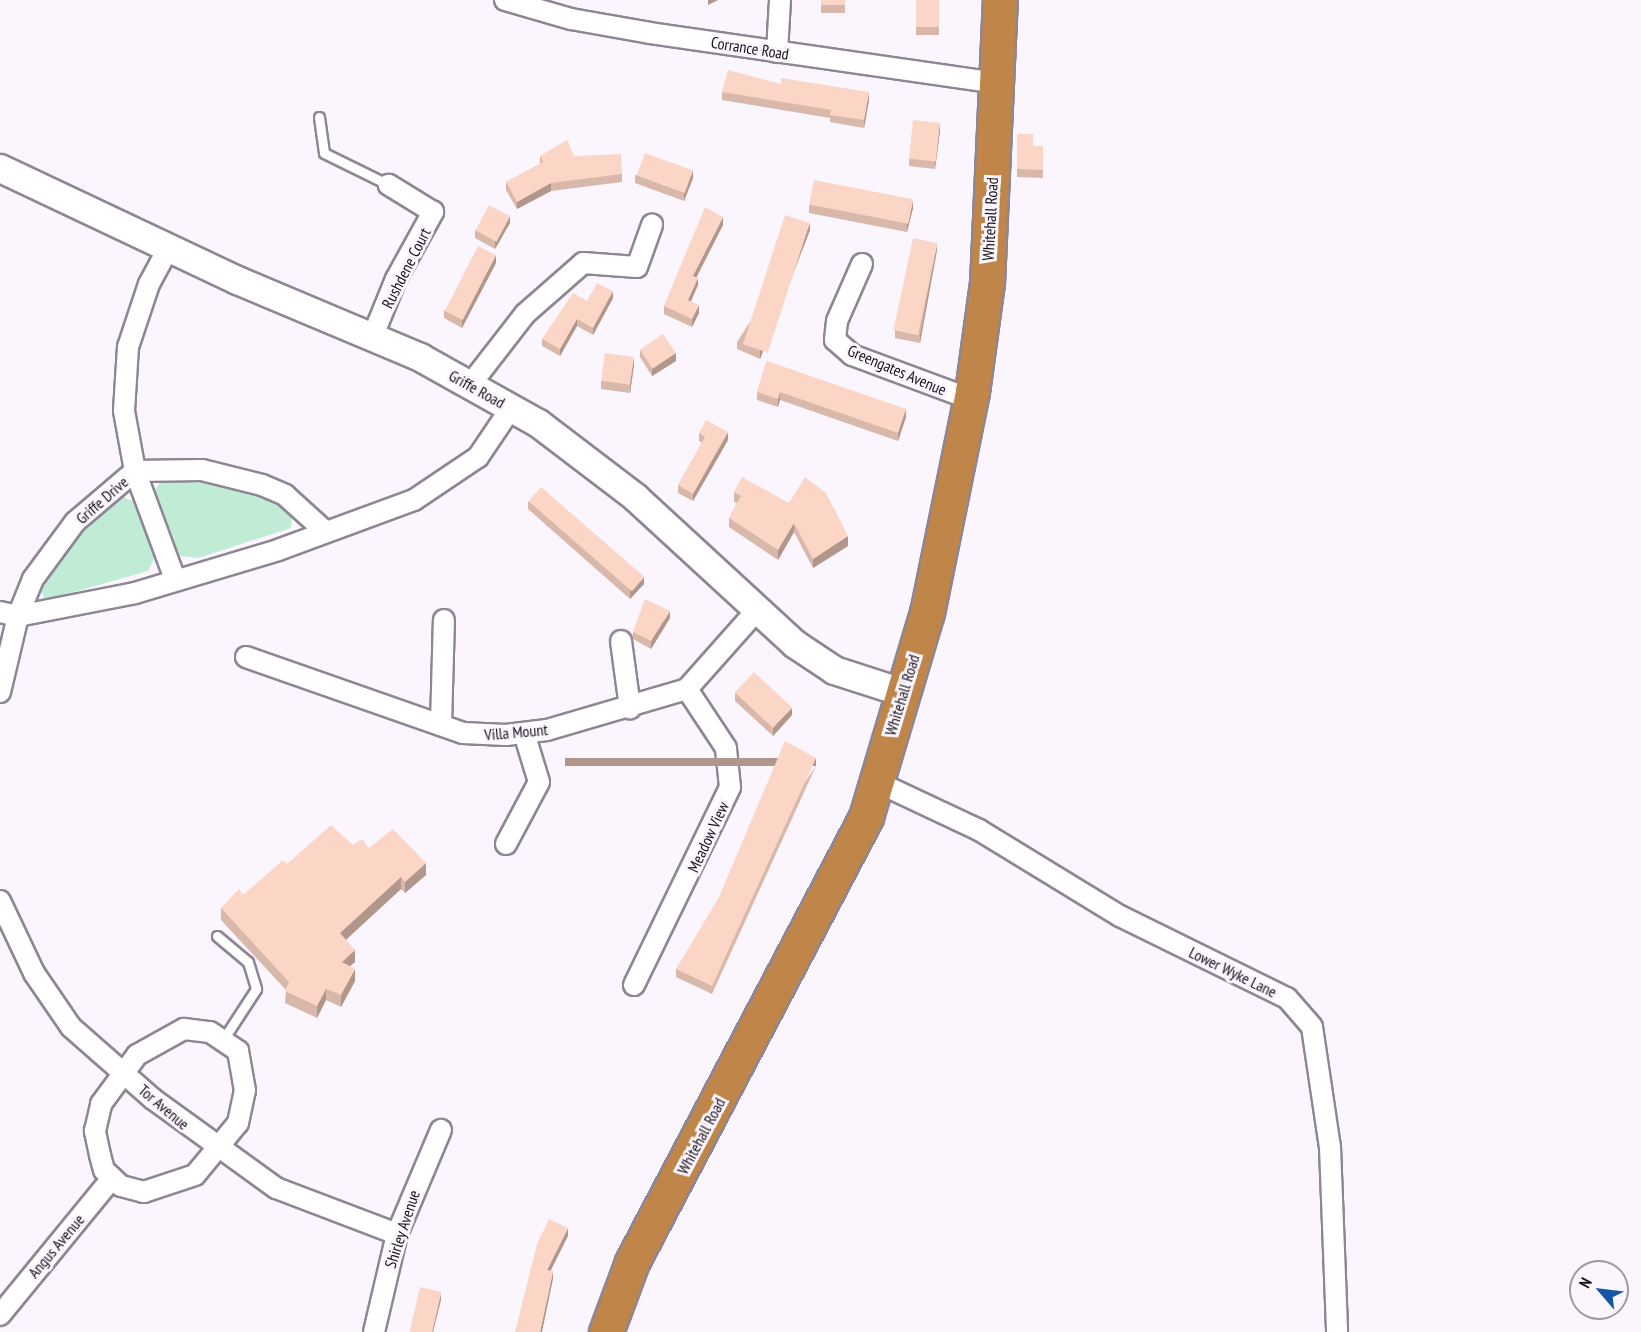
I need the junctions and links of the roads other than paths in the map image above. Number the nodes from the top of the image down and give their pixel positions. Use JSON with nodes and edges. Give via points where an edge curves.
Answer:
{"nodes":[{"id":1,"x":505,"y":0,"type":"edge"},
{"id":2,"x":780,"y":0,"type":"edge"},
{"id":3,"x":1000,"y":0,"type":"edge"},
{"id":4,"x":777,"y":52,"type":"junction"},
{"id":5,"x":998,"y":83,"type":"junction"},
{"id":6,"x":319,"y":117,"type":"dead end"},
{"id":7,"x":0,"y":168,"type":"edge"},
{"id":8,"x":389,"y":185,"type":"joint"},
{"id":9,"x":652,"y":225,"type":"dead end"},
{"id":10,"x":169,"y":247,"type":"junction"},
{"id":11,"x":862,"y":264,"type":"dead end"},
{"id":12,"x":372,"y":338,"type":"junction"},
{"id":13,"x":470,"y":385,"type":"junction"},
{"id":14,"x":970,"y":399,"type":"junction"},
{"id":15,"x":511,"y":408,"type":"junction"},
{"id":16,"x":135,"y":471,"type":"junction"},
{"id":17,"x":326,"y":532,"type":"junction"},
{"id":18,"x":175,"y":579,"type":"junction"},
{"id":19,"x":758,"y":609,"type":"junction"},
{"id":20,"x":9,"y":614,"type":"edge"},
{"id":21,"x":444,"y":620,"type":"dead end"},
{"id":22,"x":621,"y":641,"type":"dead end"},
{"id":23,"x":246,"y":657,"type":"dead end"},
{"id":24,"x":687,"y":689,"type":"junction"},
{"id":25,"x":0,"y":692,"type":"edge"},
{"id":26,"x":902,"y":692,"type":"junction"},
{"id":27,"x":630,"y":708,"type":"junction"},
{"id":28,"x":441,"y":725,"type":"junction"},
{"id":29,"x":524,"y":733,"type":"junction"},
{"id":30,"x":877,"y":782,"type":"junction"},
{"id":31,"x":506,"y":844,"type":"dead end"},
{"id":32,"x":0,"y":901,"type":"edge"},
{"id":33,"x":217,"y":936,"type":"dead end"},
{"id":34,"x":634,"y":985,"type":"dead end"},
{"id":35,"x":224,"y":1038,"type":"junction"},
{"id":36,"x":122,"y":1071,"type":"junction"},
{"id":37,"x":441,"y":1130,"type":"dead end"},
{"id":38,"x":217,"y":1149,"type":"junction"},
{"id":39,"x":112,"y":1178,"type":"junction"},
{"id":40,"x":398,"y":1234,"type":"junction"},
{"id":41,"x":0,"y":1315,"type":"edge"},
{"id":42,"x":374,"y":1332,"type":"edge"},
{"id":43,"x":606,"y":1332,"type":"edge"},
{"id":44,"x":1337,"y":1332,"type":"edge"}],
"edges":[{"from":1,"to":4,"type":"street","name":"Corrance Road","via":[[571,20]]},
{"from":2,"to":4,"type":"street"},
{"from":3,"to":5,"type":"highway","name":"Whitehall Road"},
{"from":4,"to":5,"type":"street","name":"Corrance Road"},
{"from":5,"to":14,"type":"highway","name":"Whitehall Road","via":[[987,283]]},
{"from":6,"to":8,"type":"lane","via":[[324,153]]},
{"from":7,"to":10,"type":"street","name":"Griffe Road"},
{"from":8,"to":12,"type":"street","name":"Rushdene Court","via":[[433,212],[396,279]]},
{"from":9,"to":13,"type":"street","via":[[636,267],[583,263],[525,314]]},
{"from":10,"to":12,"type":"street","name":"Griffe Road"},
{"from":10,"to":16,"type":"street","via":[[149,284],[128,347],[124,411]]},
{"from":11,"to":14,"type":"street","name":"Greengates Avenue","via":[[837,321],[835,340],[852,355]]},
{"from":12,"to":13,"type":"street","name":"Griffe Road"},
{"from":13,"to":15,"type":"street","name":"Griffe Road"},
{"from":14,"to":26,"type":"highway","name":"Whitehall Road","via":[[927,613]]},
{"from":15,"to":17,"type":"street","via":[[478,456],[414,500]]},
{"from":15,"to":19,"type":"street","name":"Griffe Road","via":[[634,497]]},
{"from":16,"to":17,"type":"street","name":"Griffe Drive","via":[[202,470],[262,485],[285,495]]},
{"from":16,"to":18,"type":"street"},
{"from":16,"to":20,"type":"street","name":"Griffe Drive","via":[[75,522]]},
{"from":17,"to":18,"type":"street"},
{"from":18,"to":20,"type":"street","via":[[135,593]]},
{"from":19,"to":24,"type":"street","name":"Villa Mount"},
{"from":19,"to":26,"type":"street","name":"Griffe Road","via":[[834,670]]},
{"from":20,"to":25,"type":"street","name":"Griffe Drive"},
{"from":21,"to":28,"type":"street"},
{"from":22,"to":27,"type":"street"},
{"from":23,"to":28,"type":"street","name":"Villa Mount"},
{"from":24,"to":27,"type":"street","name":"Villa Mount"},
{"from":24,"to":34,"type":"street","name":"Meadow View","via":[[726,748],[730,787]]},
{"from":26,"to":30,"type":"highway","name":"Whitehall Road"},
{"from":27,"to":29,"type":"street","name":"Villa Mount"},
{"from":28,"to":29,"type":"street","name":"Villa Mount","via":[[478,736]]},
{"from":29,"to":31,"type":"street","via":[[539,782]]},
{"from":30,"to":43,"type":"highway","name":"Whitehall Road","via":[[866,817],[632,1262]]},
{"from":30,"to":44,"type":"street","name":"Lower Wyke Lane","via":[[979,830],[1120,916],[1287,998],[1312,1027],[1330,1147]]},
{"from":32,"to":36,"type":"street","name":"Tor Avenue","via":[[34,973],[71,1027]]},
{"from":33,"to":35,"type":"lane","via":[[248,962],[256,990]]},
{"from":35,"to":36,"type":"street","via":[[184,1029],[159,1039]]},
{"from":35,"to":38,"type":"street","via":[[238,1051],[245,1090],[238,1123]]},
{"from":36,"to":38,"type":"street","name":"Tor Avenue"},
{"from":36,"to":39,"type":"street","via":[[100,1104],[95,1131],[104,1170]]},
{"from":37,"to":40,"type":"street","name":"Shirley Avenue"},
{"from":38,"to":39,"type":"street","via":[[195,1175],[144,1192]]},
{"from":38,"to":40,"type":"street","name":"Tor Avenue","via":[[276,1188]]},
{"from":39,"to":41,"type":"street","name":"Angus Avenue"},
{"from":40,"to":42,"type":"street","name":"Shirley Avenue"}]}
